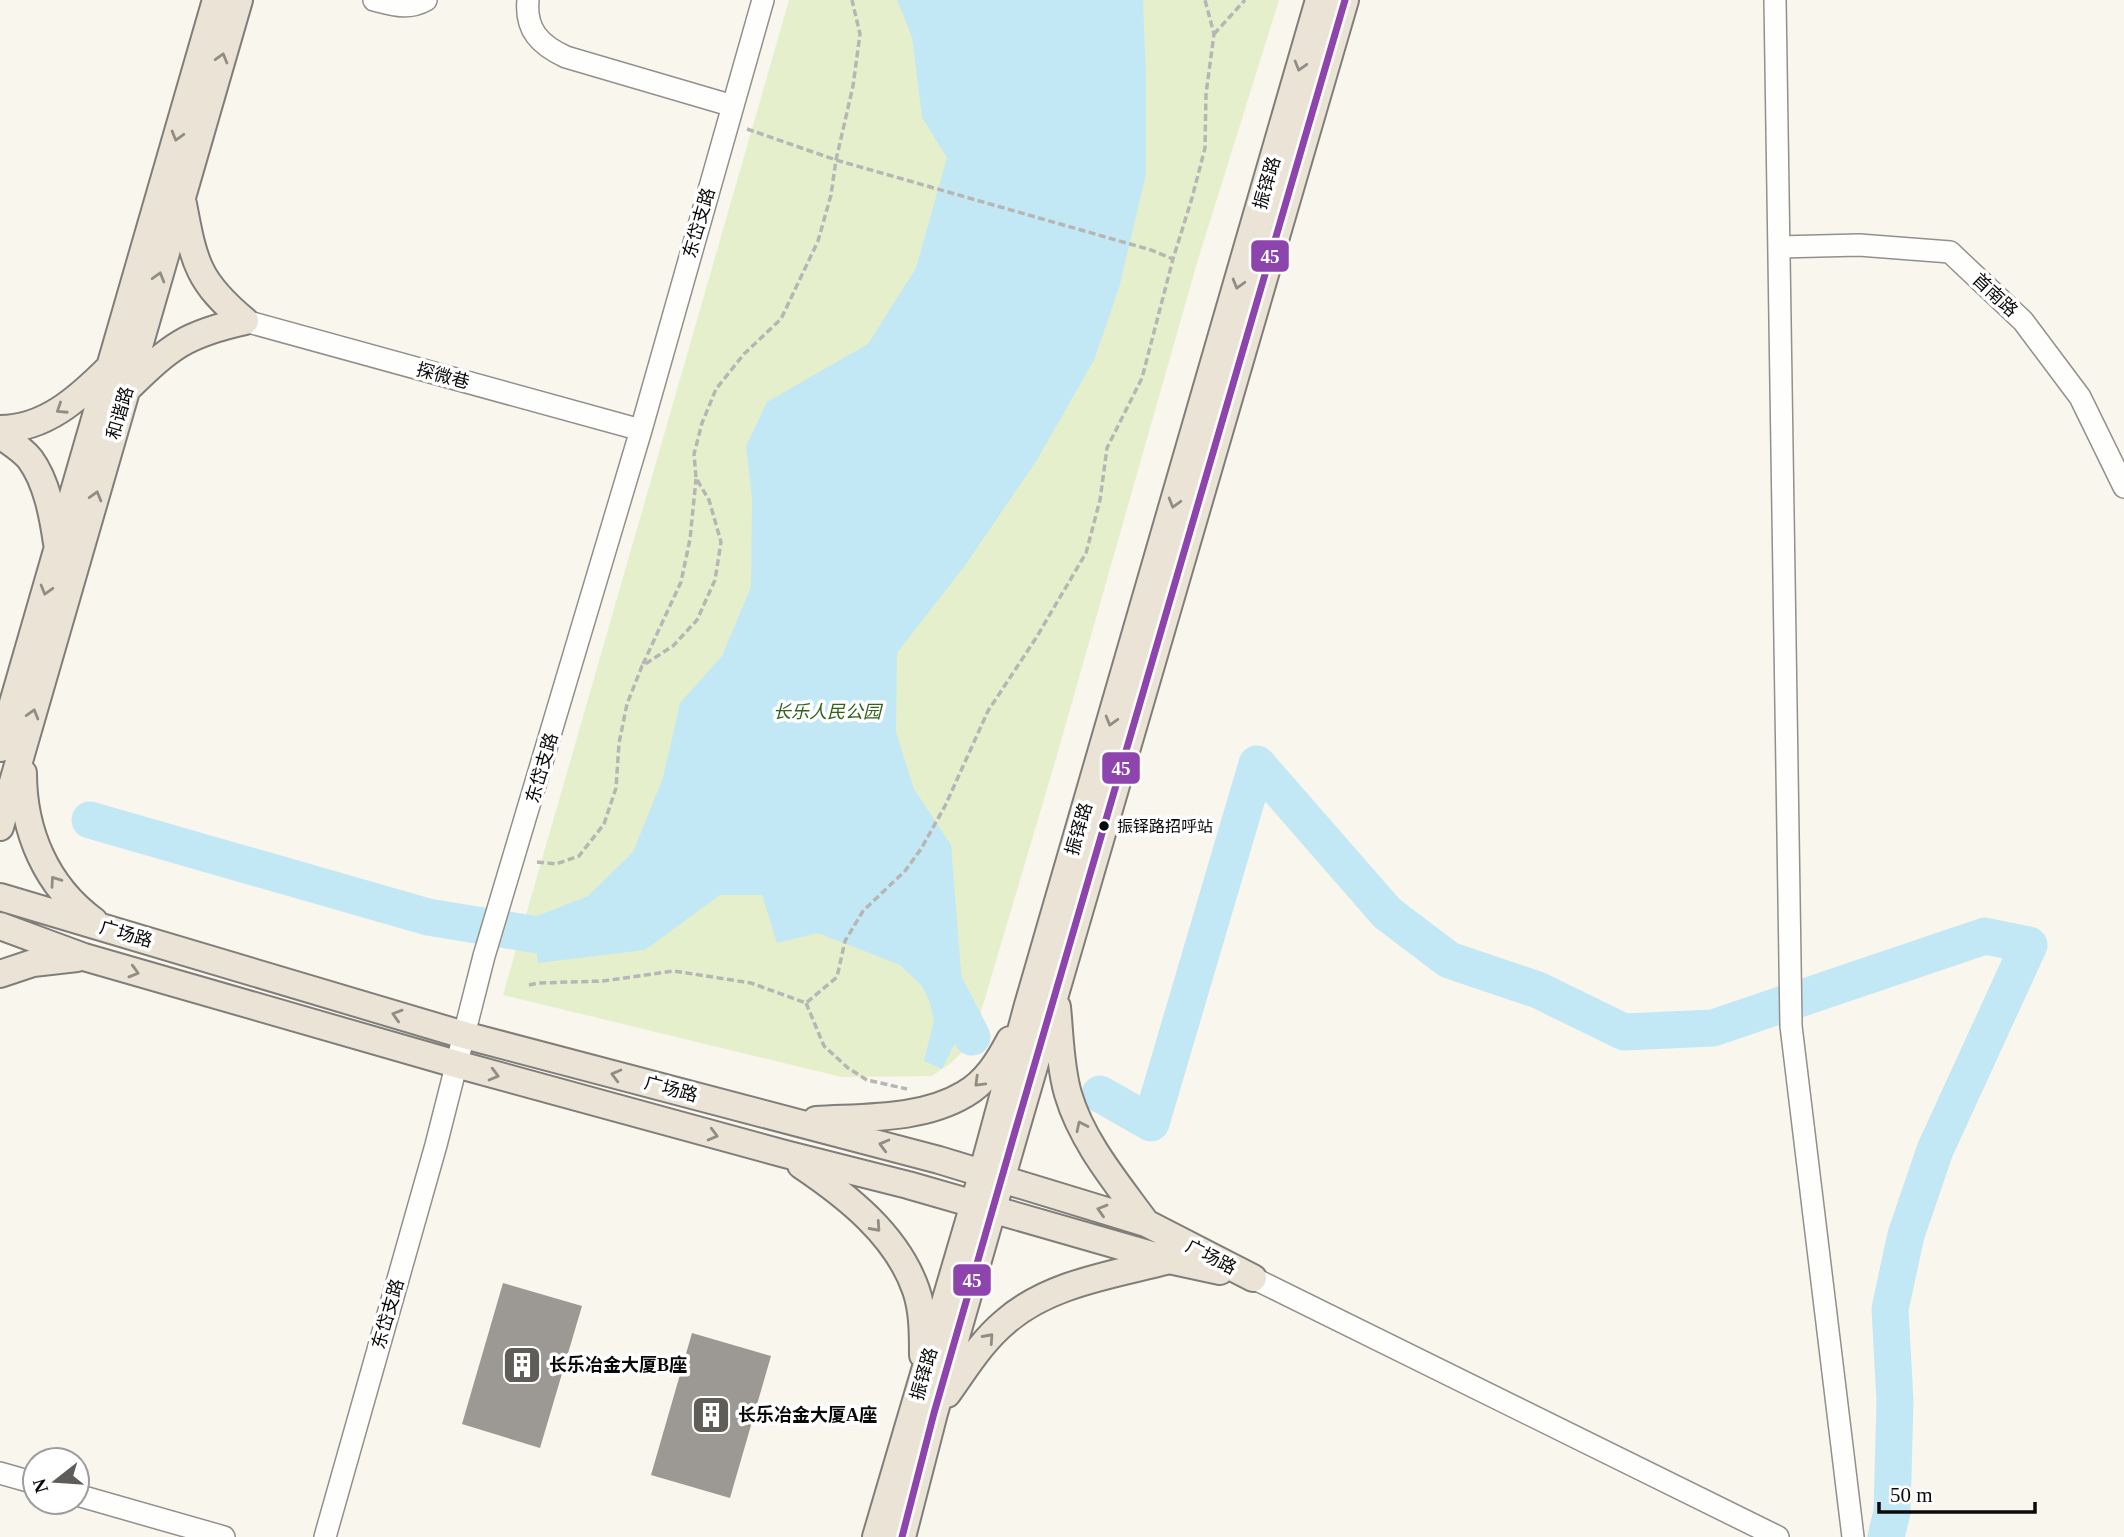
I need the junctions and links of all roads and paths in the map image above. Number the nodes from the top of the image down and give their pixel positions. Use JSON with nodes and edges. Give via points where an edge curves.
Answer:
{"nodes":[{"id":1,"x":216,"y":0,"type":"edge"},
{"id":2,"x":239,"y":0,"type":"edge"},
{"id":3,"x":374,"y":0,"type":"edge"},
{"id":4,"x":426,"y":0,"type":"edge"},
{"id":5,"x":528,"y":0,"type":"edge"},
{"id":6,"x":764,"y":0,"type":"edge"},
{"id":7,"x":852,"y":0,"type":"edge"},
{"id":8,"x":1205,"y":0,"type":"edge"},
{"id":9,"x":1245,"y":0,"type":"edge"},
{"id":10,"x":1319,"y":0,"type":"edge"},
{"id":11,"x":1345,"y":0,"type":"edge"},
{"id":12,"x":1775,"y":0,"type":"edge"},
{"id":13,"x":1214,"y":34,"type":"junction"},
{"id":14,"x":731,"y":114,"type":"junction"},
{"id":15,"x":836,"y":160,"type":"junction"},
{"id":16,"x":182,"y":198,"type":"junction"},
{"id":17,"x":1779,"y":247,"type":"junction"},
{"id":18,"x":1173,"y":259,"type":"junction"},
{"id":19,"x":245,"y":321,"type":"junction"},
{"id":20,"x":110,"y":367,"type":"junction"},
{"id":21,"x":127,"y":390,"type":"junction"},
{"id":22,"x":0,"y":429,"type":"edge"},
{"id":23,"x":641,"y":430,"type":"junction"},
{"id":24,"x":0,"y":435,"type":"edge"},
{"id":25,"x":696,"y":478,"type":"junction"},
{"id":26,"x":2124,"y":486,"type":"edge"},
{"id":27,"x":58,"y":549,"type":"junction"},
{"id":28,"x":642,"y":666,"type":"junction"},
{"id":29,"x":11,"y":750,"type":"edge"},
{"id":30,"x":0,"y":827,"type":"edge"},
{"id":31,"x":537,"y":862,"type":"dead end"},
{"id":32,"x":0,"y":897,"type":"edge"},
{"id":33,"x":0,"y":926,"type":"edge"},
{"id":34,"x":104,"y":928,"type":"junction"},
{"id":35,"x":84,"y":957,"type":"junction"},
{"id":36,"x":0,"y":974,"type":"edge"},
{"id":37,"x":529,"y":985,"type":"dead end"},
{"id":38,"x":1055,"y":993,"type":"junction"},
{"id":39,"x":806,"y":1003,"type":"junction"},
{"id":40,"x":1028,"y":1004,"type":"junction"},
{"id":41,"x":464,"y":1035,"type":"junction"},
{"id":42,"x":456,"y":1064,"type":"junction"},
{"id":43,"x":916,"y":1090,"type":"dead end"},
{"id":44,"x":793,"y":1122,"type":"junction"},
{"id":45,"x":785,"y":1154,"type":"junction"},
{"id":46,"x":992,"y":1176,"type":"junction"},
{"id":47,"x":984,"y":1207,"type":"junction"},
{"id":48,"x":1146,"y":1223,"type":"junction"},
{"id":49,"x":1169,"y":1260,"type":"junction"},
{"id":50,"x":1253,"y":1278,"type":"junction"},
{"id":51,"x":923,"y":1377,"type":"junction"},
{"id":52,"x":934,"y":1413,"type":"junction"},
{"id":53,"x":0,"y":1473,"type":"edge"},
{"id":54,"x":21,"y":1479,"type":"edge"},
{"id":55,"x":91,"y":1499,"type":"edge"},
{"id":56,"x":224,"y":1537,"type":"edge"},
{"id":57,"x":325,"y":1537,"type":"edge"},
{"id":58,"x":876,"y":1537,"type":"edge"},
{"id":59,"x":902,"y":1537,"type":"edge"},
{"id":60,"x":1778,"y":1537,"type":"edge"},
{"id":61,"x":1853,"y":1537,"type":"edge"}],
"edges":[{"from":1,"to":20,"type":"main road","name":"和谐路","one_way":true},
{"from":16,"to":2,"type":"main road","name":"和谐路","one_way":true},
{"from":3,"to":4,"type":"street","via":[[401,8]]},
{"from":5,"to":14,"type":"street","via":[[530,27],[550,50]]},
{"from":6,"to":14,"type":"street","name":"东岱支路"},
{"from":7,"to":15,"type":"path","via":[[860,34]]},
{"from":8,"to":13,"type":"path"},
{"from":9,"to":13,"type":"path"},
{"from":10,"to":40,"type":"main road","name":"振铎路","one_way":true},
{"from":11,"to":38,"type":"main road","name":"振铎路"},
{"from":12,"to":17,"type":"street"},
{"from":13,"to":18,"type":"path","via":[[1205,148]]},
{"from":14,"to":15,"type":"path"},
{"from":14,"to":23,"type":"street","name":"东岱支路"},
{"from":15,"to":18,"type":"path"},
{"from":15,"to":25,"type":"path","via":[[818,241],[781,319],[716,389],[694,454]]},
{"from":16,"to":19,"type":"main road","via":[[203,277]]},
{"from":21,"to":16,"type":"main road","name":"和谐路","one_way":true},
{"from":17,"to":26,"type":"street","name":"首南路","via":[[1859,245],[1950,253],[2023,321],[2080,397]]},
{"from":17,"to":61,"type":"street","via":[[1791,1027]]},
{"from":18,"to":39,"type":"path","via":[[1142,378],[1107,448],[1086,553],[988,711],[920,849],[905,871],[863,911],[845,940],[837,977]]},
{"from":19,"to":21,"type":"main road","via":[[181,341]]},
{"from":19,"to":23,"type":"street","name":"探微巷"},
{"from":20,"to":22,"type":"main road","one_way":true,"via":[[45,419],[22,428]]},
{"from":20,"to":27,"type":"main road","name":"和谐路"},
{"from":29,"to":21,"type":"main road","name":"和谐路","one_way":true},
{"from":23,"to":41,"type":"street","name":"东岱支路"},
{"from":24,"to":27,"type":"main road","via":[[22,451],[38,473]]},
{"from":25,"to":28,"type":"path","via":[[691,539],[681,582]]},
{"from":25,"to":28,"type":"path","via":[[709,500],[721,542],[715,580],[697,620],[673,646]]},
{"from":27,"to":29,"type":"main road","name":"和谐路","one_way":true},
{"from":28,"to":31,"type":"path","via":[[627,704],[616,788],[604,824],[579,856],[556,864]]},
{"from":29,"to":30,"type":"main road","name":"和谐路"},
{"from":34,"to":29,"type":"main road","one_way":true,"via":[[67,897],[41,858],[29,829]]},
{"from":32,"to":34,"type":"main road","name":"广场路"},
{"from":33,"to":35,"type":"main road","name":"广场路"},
{"from":41,"to":34,"type":"main road","name":"广场路","one_way":true},
{"from":35,"to":36,"type":"main road","via":[[33,963]]},
{"from":35,"to":42,"type":"main road","name":"广场路","one_way":true},
{"from":37,"to":39,"type":"path","via":[[674,971],[751,983]]},
{"from":38,"to":46,"type":"main road","name":"振铎路"},
{"from":48,"to":38,"type":"main road","one_way":true,"via":[[1091,1145],[1075,1113],[1062,1065]]},
{"from":39,"to":43,"type":"path","via":[[824,1046],[848,1069],[867,1080]]},
{"from":40,"to":44,"type":"main road","one_way":true,"via":[[995,1066],[957,1099],[907,1113]]},
{"from":40,"to":46,"type":"main road","name":"振铎路"},
{"from":41,"to":42,"type":"street","name":"东岱支路"},
{"from":44,"to":41,"type":"main road","name":"广场路","one_way":true},
{"from":42,"to":45,"type":"main road","name":"广场路","one_way":true},
{"from":42,"to":57,"type":"street","name":"东岱支路"},
{"from":46,"to":44,"type":"main road","name":"广场路","one_way":true},
{"from":45,"to":47,"type":"main road","name":"广场路"},
{"from":45,"to":51,"type":"main road","one_way":true,"via":[[838,1190],[898,1255],[917,1292]]},
{"from":46,"to":47,"type":"main road","name":"振铎路"},
{"from":48,"to":46,"type":"main road","name":"广场路","one_way":true},
{"from":47,"to":49,"type":"main road","name":"广场路"},
{"from":47,"to":51,"type":"main road","name":"振铎路"},
{"from":47,"to":52,"type":"main road","name":"振铎路"},
{"from":48,"to":50,"type":"main road","name":"广场路"},
{"from":49,"to":50,"type":"main road","name":"广场路"},
{"from":52,"to":49,"type":"main road","one_way":true,"via":[[990,1336],[1023,1309],[1051,1293]]},
{"from":50,"to":60,"type":"street"},
{"from":51,"to":58,"type":"main road","name":"振铎路"},
{"from":52,"to":59,"type":"main road","name":"振铎路"},
{"from":53,"to":54,"type":"street"},
{"from":55,"to":56,"type":"street"}]}
